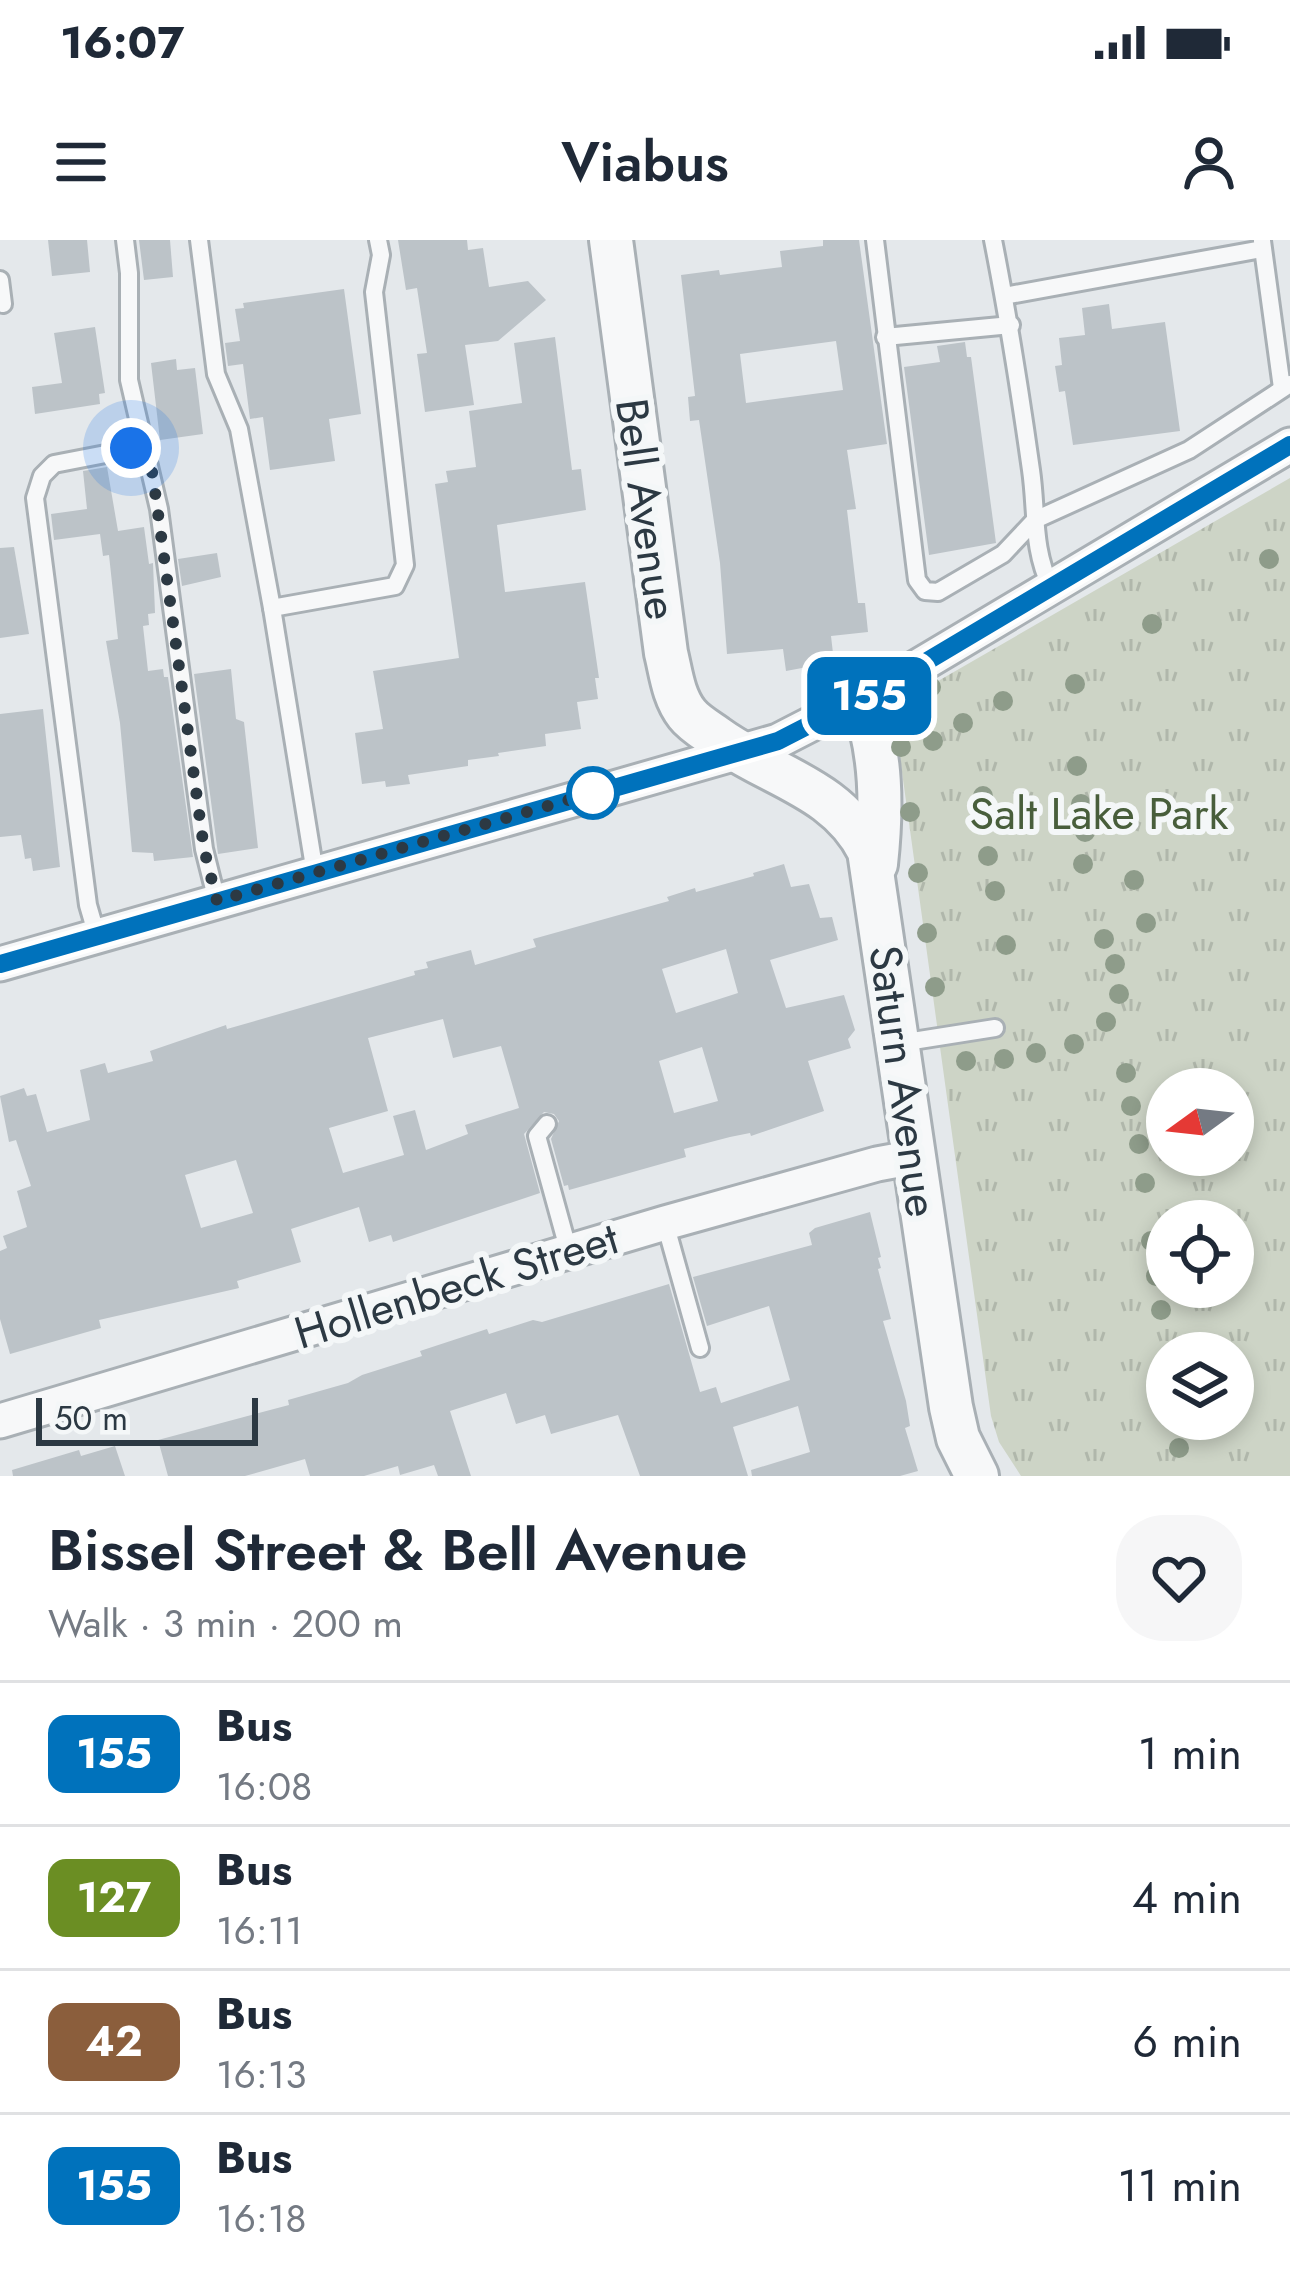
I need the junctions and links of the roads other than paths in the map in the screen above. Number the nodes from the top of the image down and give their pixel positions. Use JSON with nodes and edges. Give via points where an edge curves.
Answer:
{"nodes":[{"id":1,"x":124,"y":240,"type":"edge"},
{"id":2,"x":199,"y":240,"type":"edge"},
{"id":3,"x":379,"y":240,"type":"edge"},
{"id":4,"x":611,"y":240,"type":"edge"},
{"id":5,"x":875,"y":240,"type":"edge"},
{"id":6,"x":992,"y":240,"type":"edge"},
{"id":7,"x":1262,"y":244,"type":"edge"},
{"id":8,"x":0,"y":280,"type":"edge"},
{"id":9,"x":1004,"y":296,"type":"junction"},
{"id":10,"x":3,"y":304,"type":"edge"},
{"id":11,"x":1011,"y":325,"type":"junction"},
{"id":12,"x":885,"y":337,"type":"junction"},
{"id":13,"x":1286,"y":386,"type":"edge"},
{"id":14,"x":1290,"y":445,"type":"edge"},
{"id":15,"x":147,"y":446,"type":"junction"},
{"id":16,"x":1035,"y":520,"type":"junction"},
{"id":17,"x":1051,"y":587,"type":"junction"},
{"id":18,"x":272,"y":608,"type":"junction"},
{"id":19,"x":862,"y":699,"type":"junction"},
{"id":20,"x":736,"y":751,"type":"junction"},
{"id":21,"x":875,"y":871,"type":"junction"},
{"id":22,"x":315,"y":873,"type":"junction"},
{"id":23,"x":217,"y":901,"type":"junction"},
{"id":24,"x":97,"y":936,"type":"junction"},
{"id":25,"x":0,"y":964,"type":"edge"},
{"id":26,"x":994,"y":1028,"type":"dead end"},
{"id":27,"x":899,"y":1043,"type":"junction"},
{"id":28,"x":547,"y":1124,"type":"dead end"},
{"id":29,"x":915,"y":1157,"type":"junction"},
{"id":30,"x":665,"y":1222,"type":"junction"},
{"id":31,"x":568,"y":1252,"type":"junction"},
{"id":32,"x":700,"y":1348,"type":"dead end"},
{"id":33,"x":0,"y":1421,"type":"edge"},
{"id":34,"x":977,"y":1476,"type":"edge"}],
"edges":[{"from":1,"to":15,"type":"lane","via":[[129,380]]},
{"from":2,"to":18,"type":"lane","via":[[216,374],[239,429]]},
{"from":3,"to":18,"type":"lane","via":[[374,292],[405,565],[395,586]]},
{"from":4,"to":20,"type":"street","name":"Bell Avenue","via":[[676,697],[688,717]]},
{"from":5,"to":12,"type":"lane"},
{"from":6,"to":9,"type":"lane"},
{"from":7,"to":9,"type":"lane"},
{"from":7,"to":13,"type":"lane"},
{"from":8,"to":10,"type":"lane"},
{"from":9,"to":11,"type":"lane"},
{"from":11,"to":12,"type":"lane"},
{"from":11,"to":16,"type":"lane"},
{"from":12,"to":16,"type":"lane","via":[[917,580],[925,591],[938,592],[1004,554]]},
{"from":13,"to":16,"type":"lane","via":[[1189,450]]},
{"from":14,"to":17,"type":"street"},
{"from":15,"to":23,"type":"lane"},
{"from":15,"to":24,"type":"lane","via":[[54,464],[35,498]]},
{"from":16,"to":17,"type":"lane","via":[[1036,552]]},
{"from":17,"to":19,"type":"street"},
{"from":18,"to":22,"type":"lane"},
{"from":19,"to":20,"type":"street","via":[[778,741]]},
{"from":19,"to":21,"type":"street","via":[[882,807]]},
{"from":20,"to":21,"type":"street","name":"Saturn Avenue","via":[[841,809]]},
{"from":20,"to":22,"type":"street"},
{"from":21,"to":27,"type":"street","name":"Saturn Avenue"},
{"from":22,"to":23,"type":"street"},
{"from":23,"to":24,"type":"street"},
{"from":24,"to":25,"type":"street"},
{"from":26,"to":27,"type":"lane"},
{"from":27,"to":29,"type":"street","name":"Saturn Avenue"},
{"from":28,"to":31,"type":"lane","via":[[537,1136]]},
{"from":29,"to":30,"type":"street","name":"Hollenbeck Street"},
{"from":29,"to":34,"type":"street","name":"Saturn Avenue","via":[[951,1407]]},
{"from":30,"to":31,"type":"street","name":"Hollenbeck Street"},
{"from":30,"to":32,"type":"lane"},
{"from":31,"to":33,"type":"street","name":"Hollenbeck Street"}]}
